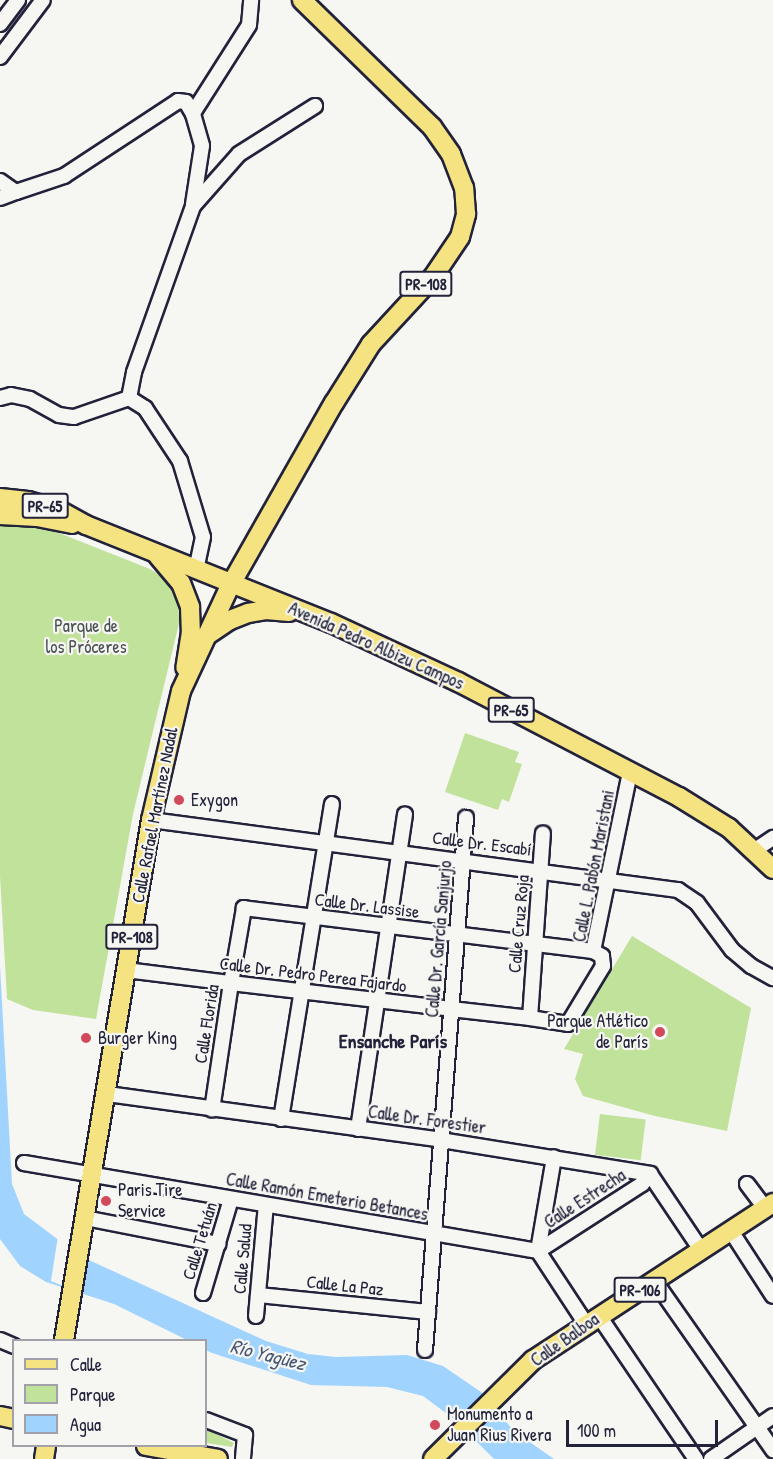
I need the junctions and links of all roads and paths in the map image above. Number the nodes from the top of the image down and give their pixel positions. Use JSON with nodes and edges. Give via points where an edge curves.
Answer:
{"nodes":[{"id":1,"x":18,"y":0,"type":"edge"},
{"id":2,"x":43,"y":0,"type":"edge"},
{"id":3,"x":251,"y":0,"type":"edge"},
{"id":4,"x":302,"y":0,"type":"edge"},
{"id":5,"x":4,"y":9,"type":"edge"},
{"id":6,"x":0,"y":24,"type":"edge"},
{"id":7,"x":0,"y":57,"type":"edge"},
{"id":8,"x":315,"y":106,"type":"dead end"},
{"id":9,"x":193,"y":114,"type":"junction"},
{"id":10,"x":0,"y":181,"type":"edge"},
{"id":11,"x":16,"y":192,"type":"junction"},
{"id":12,"x":0,"y":198,"type":"edge"},
{"id":13,"x":193,"y":206,"type":"junction"},
{"id":14,"x":0,"y":398,"type":"edge"},
{"id":15,"x":129,"y":398,"type":"junction"},
{"id":16,"x":0,"y":498,"type":"edge"},
{"id":17,"x":0,"y":515,"type":"edge"},
{"id":18,"x":86,"y":525,"type":"junction"},
{"id":19,"x":157,"y":555,"type":"junction"},
{"id":20,"x":196,"y":570,"type":"junction"},
{"id":21,"x":231,"y":584,"type":"junction"},
{"id":22,"x":304,"y":612,"type":"junction"},
{"id":23,"x":207,"y":635,"type":"junction"},
{"id":24,"x":181,"y":691,"type":"junction"},
{"id":25,"x":630,"y":773,"type":"junction"},
{"id":26,"x":332,"y":804,"type":"dead end"},
{"id":27,"x":405,"y":814,"type":"dead end"},
{"id":28,"x":466,"y":818,"type":"dead end"},
{"id":29,"x":151,"y":820,"type":"junction"},
{"id":30,"x":543,"y":833,"type":"dead end"},
{"id":31,"x":773,"y":838,"type":"edge"},
{"id":32,"x":326,"y":843,"type":"junction"},
{"id":33,"x":755,"y":850,"type":"junction"},
{"id":34,"x":399,"y":852,"type":"junction"},
{"id":35,"x":464,"y":860,"type":"junction"},
{"id":36,"x":773,"y":869,"type":"edge"},
{"id":37,"x":542,"y":870,"type":"junction"},
{"id":38,"x":609,"y":879,"type":"junction"},
{"id":39,"x":244,"y":908,"type":"joint"},
{"id":40,"x":313,"y":918,"type":"junction"},
{"id":41,"x":387,"y":927,"type":"junction"},
{"id":42,"x":456,"y":936,"type":"junction"},
{"id":43,"x":534,"y":945,"type":"junction"},
{"id":44,"x":593,"y":951,"type":"junction"},
{"id":45,"x":126,"y":970,"type":"junction"},
{"id":46,"x":773,"y":978,"type":"edge"},
{"id":47,"x":231,"y":983,"type":"junction"},
{"id":48,"x":302,"y":992,"type":"junction"},
{"id":49,"x":376,"y":1001,"type":"junction"},
{"id":50,"x":451,"y":1010,"type":"junction"},
{"id":51,"x":530,"y":1018,"type":"junction"},
{"id":52,"x":568,"y":1024,"type":"joint"},
{"id":53,"x":107,"y":1094,"type":"junction"},
{"id":54,"x":212,"y":1110,"type":"junction"},
{"id":55,"x":281,"y":1119,"type":"junction"},
{"id":56,"x":358,"y":1129,"type":"junction"},
{"id":57,"x":441,"y":1140,"type":"junction"},
{"id":58,"x":554,"y":1157,"type":"junction"},
{"id":59,"x":24,"y":1163,"type":"dead end"},
{"id":60,"x":93,"y":1174,"type":"junction"},
{"id":61,"x":650,"y":1174,"type":"junction"},
{"id":62,"x":747,"y":1184,"type":"dead end"},
{"id":63,"x":231,"y":1199,"type":"junction"},
{"id":64,"x":266,"y":1205,"type":"junction"},
{"id":65,"x":769,"y":1205,"type":"edge"},
{"id":66,"x":85,"y":1218,"type":"junction"},
{"id":67,"x":731,"y":1231,"type":"junction"},
{"id":68,"x":434,"y":1234,"type":"junction"},
{"id":69,"x":218,"y":1244,"type":"junction"},
{"id":70,"x":701,"y":1250,"type":"junction"},
{"id":71,"x":538,"y":1251,"type":"junction"},
{"id":72,"x":654,"y":1280,"type":"junction"},
{"id":73,"x":203,"y":1293,"type":"dead end"},
{"id":74,"x":258,"y":1295,"type":"junction"},
{"id":75,"x":773,"y":1296,"type":"edge"},
{"id":76,"x":428,"y":1312,"type":"junction"},
{"id":77,"x":256,"y":1316,"type":"dead end"},
{"id":78,"x":592,"y":1320,"type":"junction"},
{"id":79,"x":64,"y":1339,"type":"edge"},
{"id":80,"x":425,"y":1350,"type":"dead end"},
{"id":81,"x":773,"y":1416,"type":"edge"},
{"id":82,"x":207,"y":1420,"type":"edge"},
{"id":83,"x":757,"y":1427,"type":"junction"},
{"id":84,"x":153,"y":1449,"type":"edge"},
{"id":85,"x":773,"y":1450,"type":"edge"},
{"id":86,"x":218,"y":1459,"type":"edge"},
{"id":87,"x":243,"y":1459,"type":"edge"},
{"id":88,"x":433,"y":1459,"type":"edge"},
{"id":89,"x":696,"y":1459,"type":"edge"},
{"id":90,"x":711,"y":1459,"type":"edge"}],
"edges":[{"from":1,"to":5,"type":"street"},
{"from":2,"to":7,"type":"street"},
{"from":3,"to":9,"type":"street","via":[[249,25]]},
{"from":4,"to":21,"type":"main road","number":"PR-108","via":[[432,127],[451,154],[464,188],[466,214],[460,237],[433,277],[371,344],[346,383]]},
{"from":5,"to":6,"type":"street"},
{"from":8,"to":13,"type":"street","via":[[239,154]]},
{"from":9,"to":11,"type":"street","via":[[186,102],[178,101],[64,176]]},
{"from":9,"to":13,"type":"street","via":[[202,146]]},
{"from":10,"to":11,"type":"street"},
{"from":11,"to":12,"type":"street"},
{"from":13,"to":15,"type":"street","via":[[134,372]]},
{"from":14,"to":15,"type":"street","via":[[11,395],[30,399],[59,415],[74,417]]},
{"from":15,"to":20,"type":"street","via":[[145,408],[180,461],[203,537]]},
{"from":16,"to":18,"type":"main road","name":"Avenida Pedro Albizu Campos","number":"PR-65","via":[[59,510]]},
{"from":17,"to":18,"type":"main road","name":"Avenida Pedro Albizu Campos","number":"PR-65"},
{"from":18,"to":19,"type":"main road","name":"Avenida Pedro Albizu Campos","number":"PR-65"},
{"from":19,"to":20,"type":"main road","name":"Avenida Pedro Albizu Campos","number":"PR-65"},
{"from":19,"to":24,"type":"main road","via":[[181,583],[190,607],[191,632]]},
{"from":20,"to":21,"type":"main road","name":"Avenida Pedro Albizu Campos","number":"PR-65"},
{"from":21,"to":22,"type":"main road","name":"Avenida Pedro Albizu Campos","number":"PR-65"},
{"from":21,"to":23,"type":"main road","name":"Calle Rafael Martínez Nadal","number":"PR-108"},
{"from":22,"to":23,"type":"main road","via":[[248,613]]},
{"from":22,"to":25,"type":"main road","name":"Avenida Pedro Albizu Campos","number":"PR-65","via":[[458,682]]},
{"from":23,"to":24,"type":"main road","name":"Calle Rafael Martínez Nadal","number":"PR-108"},
{"from":24,"to":29,"type":"main road","name":"Calle Rafael Martínez Nadal","number":"PR-108"},
{"from":25,"to":33,"type":"main road","name":"Avenida Pedro Albizu Campos","number":"PR-65","via":[[679,797],[729,828]]},
{"from":25,"to":38,"type":"street","name":"Calle L. Pabón Maristani"},
{"from":26,"to":32,"type":"street"},
{"from":27,"to":34,"type":"street"},
{"from":28,"to":35,"type":"street","name":"Calle Dr. García Sanjurjo"},
{"from":29,"to":32,"type":"street","name":"Calle Dr. Escabí"},
{"from":29,"to":45,"type":"main road","name":"Calle Rafael Martínez Nadal","number":"PR-108"},
{"from":30,"to":37,"type":"street","name":"Calle Cruz Roja"},
{"from":31,"to":33,"type":"street"},
{"from":32,"to":34,"type":"street","name":"Calle Dr. Escabí"},
{"from":32,"to":40,"type":"street"},
{"from":33,"to":36,"type":"main road","name":"Avenida Pedro Albizu Campos","number":"PR-65"},
{"from":34,"to":35,"type":"street","name":"Calle Dr. Escabí"},
{"from":34,"to":41,"type":"street"},
{"from":35,"to":37,"type":"street","name":"Calle Dr. Escabí"},
{"from":35,"to":42,"type":"street","name":"Calle Dr. García Sanjurjo"},
{"from":37,"to":38,"type":"street","name":"Calle Dr. Escabí"},
{"from":37,"to":43,"type":"street","name":"Calle Cruz Roja"},
{"from":38,"to":44,"type":"street","name":"Calle L. Pabón Maristani"},
{"from":38,"to":46,"type":"street","name":"Calle Dr. Escabí","via":[[678,890],[697,903],[732,950]]},
{"from":39,"to":40,"type":"street","name":"Calle Dr. Lassise"},
{"from":39,"to":47,"type":"street","name":"Calle Florida"},
{"from":40,"to":41,"type":"street","name":"Calle Dr. Lassise"},
{"from":40,"to":48,"type":"street"},
{"from":41,"to":42,"type":"street","name":"Calle Dr. Lassise"},
{"from":41,"to":49,"type":"street"},
{"from":42,"to":43,"type":"street","name":"Calle Dr. Lassise"},
{"from":42,"to":50,"type":"street","name":"Calle Dr. García Sanjurjo"},
{"from":43,"to":44,"type":"street","name":"Calle Dr. Lassise"},
{"from":43,"to":51,"type":"street","name":"Calle Cruz Roja"},
{"from":44,"to":52,"type":"street","name":"Calle L. Pabón Maristani","via":[[602,956],[603,966]]},
{"from":45,"to":47,"type":"street","name":"Calle Dr. Pedro Perea Fajardo"},
{"from":45,"to":53,"type":"main road","name":"Calle Rafael Martínez Nadal","number":"PR-108"},
{"from":47,"to":48,"type":"street","name":"Calle Dr. Pedro Perea Fajardo"},
{"from":47,"to":54,"type":"street","name":"Calle Florida"},
{"from":48,"to":49,"type":"street","name":"Calle Dr. Pedro Perea Fajardo"},
{"from":48,"to":55,"type":"street"},
{"from":49,"to":50,"type":"street","name":"Calle Dr. Pedro Perea Fajardo"},
{"from":49,"to":56,"type":"street"},
{"from":50,"to":51,"type":"street","name":"Calle Dr. Pedro Perea Fajardo"},
{"from":50,"to":57,"type":"street","name":"Calle Dr. García Sanjurjo"},
{"from":51,"to":52,"type":"street","name":"Calle Dr. Pedro Perea Fajardo"},
{"from":53,"to":54,"type":"street","name":"Calle Dr. Forestier"},
{"from":53,"to":60,"type":"main road","name":"Calle Rafael Martínez Nadal","number":"PR-108"},
{"from":54,"to":55,"type":"street","name":"Calle Dr. Forestier"},
{"from":55,"to":56,"type":"street","name":"Calle Dr. Forestier"},
{"from":56,"to":57,"type":"street","name":"Calle Dr. Forestier"},
{"from":57,"to":58,"type":"street","name":"Calle Dr. Forestier"},
{"from":57,"to":68,"type":"street","name":"Calle Dr. García Sanjurjo"},
{"from":58,"to":61,"type":"street","name":"Calle Dr. Forestier"},
{"from":58,"to":71,"type":"street"},
{"from":59,"to":60,"type":"street","name":"Calle Ramón Emeterio Betances"},
{"from":60,"to":63,"type":"street","name":"Calle Ramón Emeterio Betances"},
{"from":60,"to":66,"type":"main road","name":"Calle Rafael Martínez Nadal","number":"PR-108"},
{"from":61,"to":70,"type":"street"},
{"from":61,"to":71,"type":"street","name":"Calle Estrecha","via":[[642,1184]]},
{"from":62,"to":65,"type":"street"},
{"from":63,"to":64,"type":"street","name":"Calle Ramón Emeterio Betances"},
{"from":63,"to":69,"type":"street","name":"Calle Tetuán"},
{"from":64,"to":68,"type":"street","name":"Calle Ramón Emeterio Betances"},
{"from":64,"to":74,"type":"street","name":"Calle Salud"},
{"from":65,"to":67,"type":"main road","name":"Calle Balboa","number":"PR-106"},
{"from":66,"to":69,"type":"street"},
{"from":66,"to":79,"type":"main road","name":"Calle Rafael Martínez Nadal","number":"PR-108"},
{"from":67,"to":70,"type":"main road","name":"Calle Balboa","number":"PR-106"},
{"from":67,"to":75,"type":"street"},
{"from":68,"to":71,"type":"street","name":"Calle Ramón Emeterio Betances"},
{"from":68,"to":76,"type":"street","name":"Calle Dr. García Sanjurjo"},
{"from":69,"to":73,"type":"street","name":"Calle Tetuán"},
{"from":70,"to":72,"type":"main road","name":"Calle Balboa","number":"PR-106"},
{"from":71,"to":78,"type":"street"},
{"from":72,"to":78,"type":"main road","name":"Calle Balboa","number":"PR-106"},
{"from":72,"to":83,"type":"street"},
{"from":74,"to":76,"type":"street","name":"Calle La Paz"},
{"from":74,"to":77,"type":"street","name":"Calle Salud"},
{"from":76,"to":80,"type":"street","name":"Calle Dr. García Sanjurjo"},
{"from":78,"to":88,"type":"main road","name":"Calle Balboa","number":"PR-106","via":[[533,1360]]},
{"from":78,"to":89,"type":"street"},
{"from":81,"to":83,"type":"street"},
{"from":82,"to":87,"type":"street","via":[[245,1435]]},
{"from":83,"to":85,"type":"street"},
{"from":83,"to":90,"type":"street"},
{"from":84,"to":86,"type":"main road"}]}
